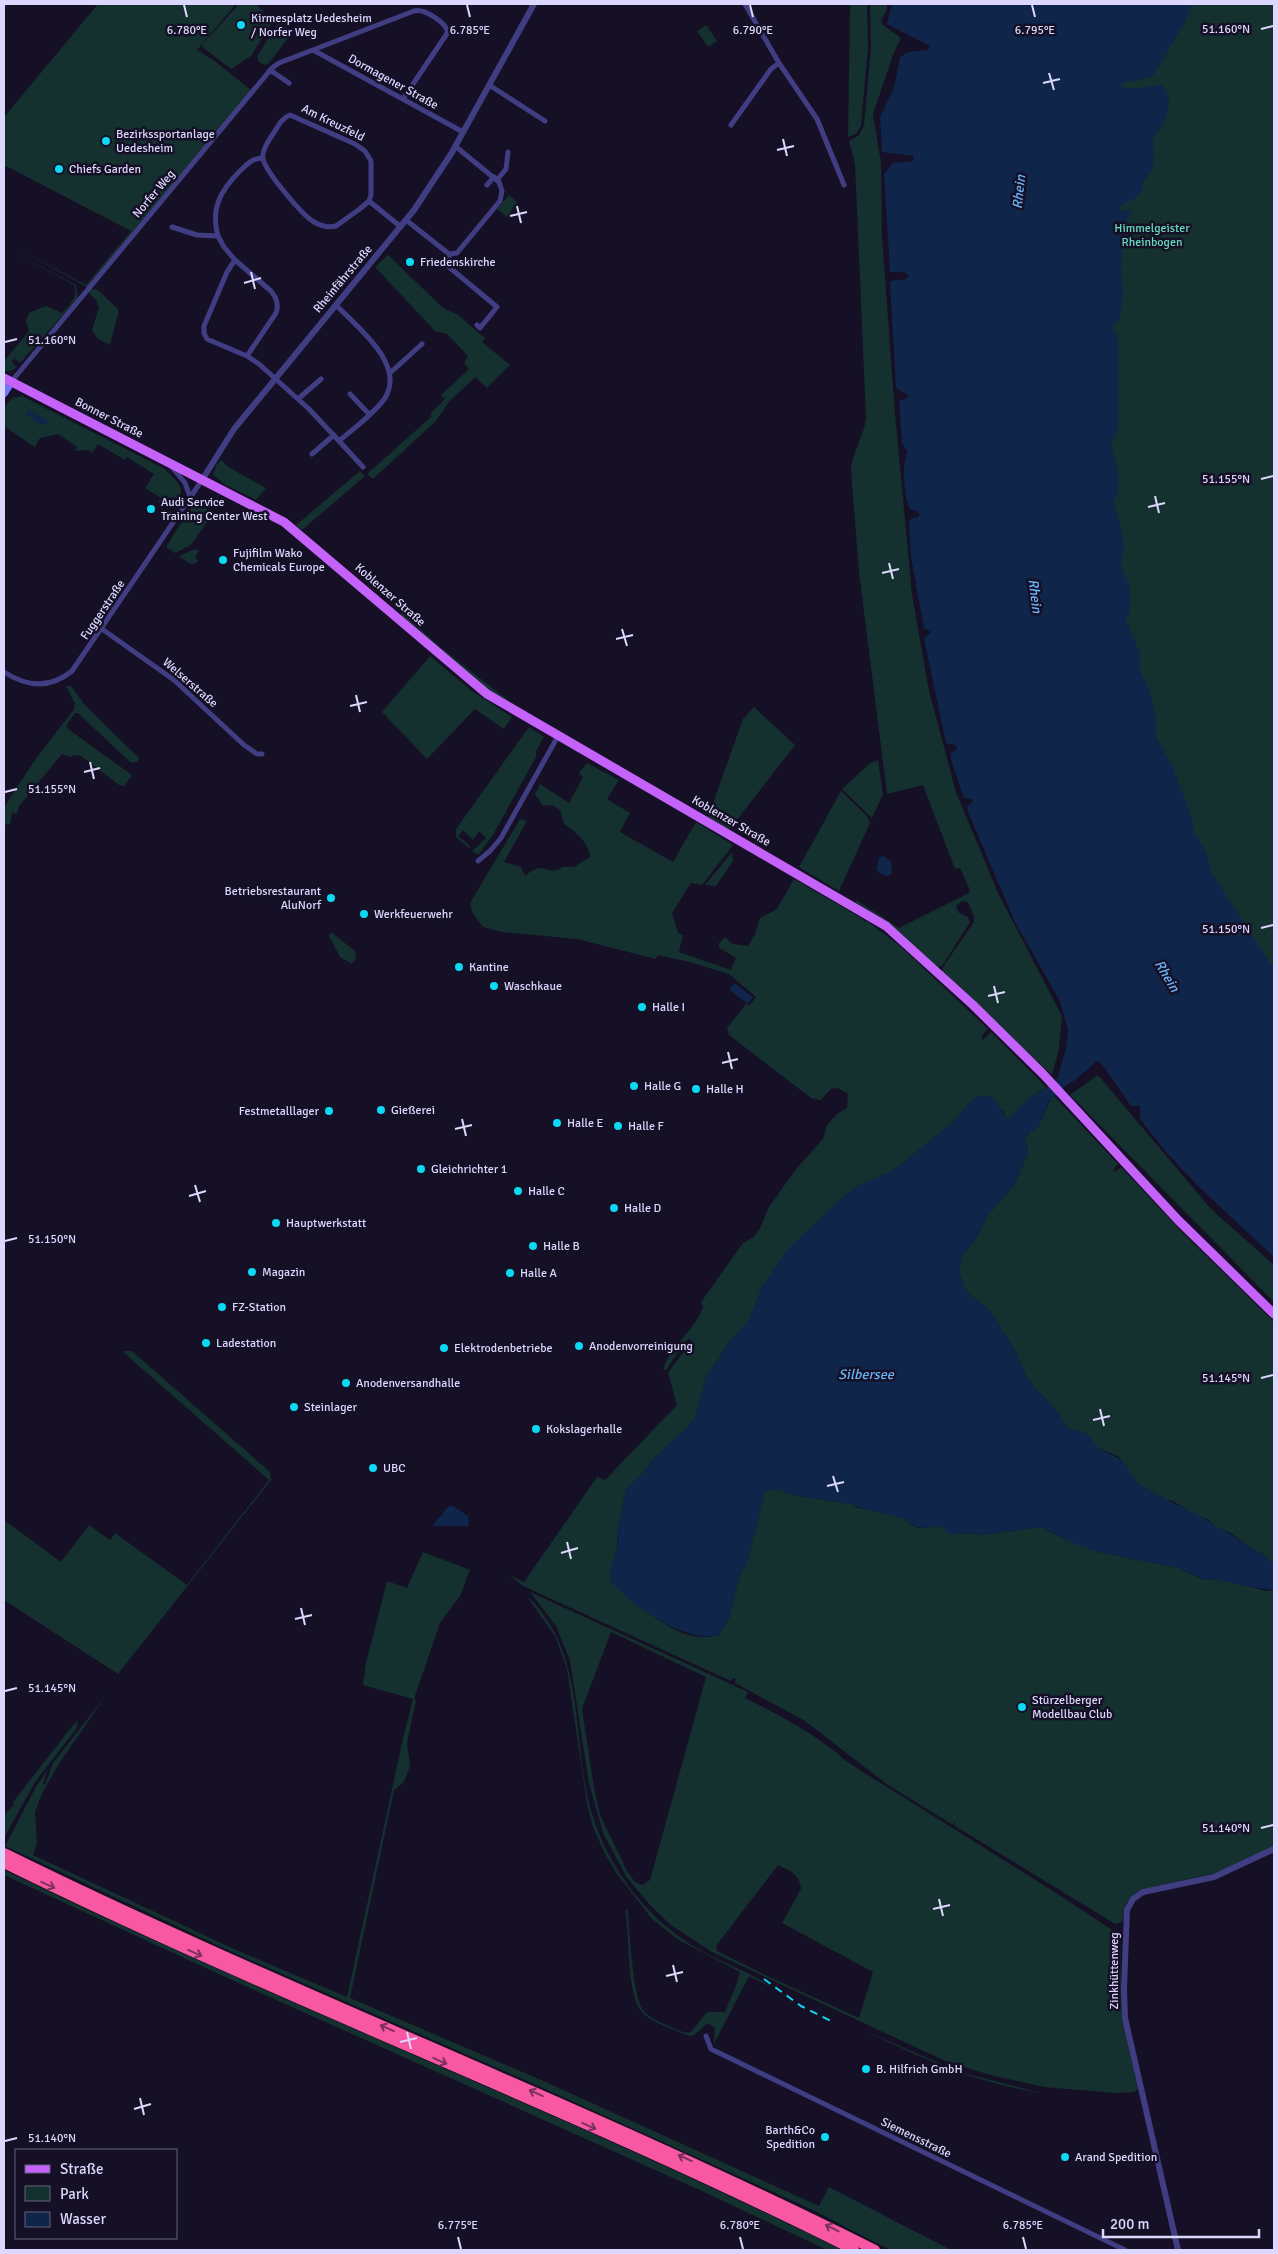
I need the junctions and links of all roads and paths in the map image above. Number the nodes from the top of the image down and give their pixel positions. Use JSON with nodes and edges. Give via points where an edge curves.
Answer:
{"nodes":[{"id":1,"x":534,"y":4,"type":"edge"},
{"id":2,"x":745,"y":4,"type":"edge"},
{"id":3,"x":313,"y":50,"type":"junction"},
{"id":4,"x":779,"y":63,"type":"junction"},
{"id":5,"x":270,"y":70,"type":"junction"},
{"id":6,"x":289,"y":83,"type":"dead end"},
{"id":7,"x":489,"y":85,"type":"junction"},
{"id":8,"x":403,"y":99,"type":"junction"},
{"id":9,"x":544,"y":120,"type":"dead end"},
{"id":10,"x":731,"y":125,"type":"dead end"},
{"id":11,"x":463,"y":132,"type":"junction"},
{"id":12,"x":455,"y":146,"type":"junction"},
{"id":13,"x":508,"y":152,"type":"dead end"},
{"id":14,"x":262,"y":158,"type":"junction"},
{"id":15,"x":496,"y":179,"type":"junction"},
{"id":16,"x":844,"y":185,"type":"dead end"},
{"id":17,"x":487,"y":186,"type":"dead end"},
{"id":18,"x":369,"y":200,"type":"junction"},
{"id":19,"x":406,"y":220,"type":"junction"},
{"id":20,"x":172,"y":227,"type":"dead end"},
{"id":21,"x":401,"y":227,"type":"junction"},
{"id":22,"x":218,"y":236,"type":"junction"},
{"id":23,"x":449,"y":254,"type":"junction"},
{"id":24,"x":235,"y":260,"type":"junction"},
{"id":25,"x":443,"y":262,"type":"dead end"},
{"id":26,"x":449,"y":267,"type":"junction"},
{"id":27,"x":336,"y":305,"type":"junction"},
{"id":28,"x":477,"y":325,"type":"dead end"},
{"id":29,"x":422,"y":344,"type":"dead end"},
{"id":30,"x":247,"y":356,"type":"junction"},
{"id":31,"x":390,"y":372,"type":"junction"},
{"id":32,"x":275,"y":379,"type":"junction"},
{"id":33,"x":321,"y":379,"type":"dead end"},
{"id":34,"x":8,"y":380,"type":"edge"},
{"id":35,"x":4,"y":392,"type":"edge"},
{"id":36,"x":350,"y":394,"type":"dead end"},
{"id":37,"x":298,"y":399,"type":"junction"},
{"id":38,"x":369,"y":414,"type":"junction"},
{"id":39,"x":334,"y":435,"type":"junction"},
{"id":40,"x":339,"y":441,"type":"junction"},
{"id":41,"x":312,"y":454,"type":"dead end"},
{"id":42,"x":166,"y":461,"type":"junction"},
{"id":43,"x":363,"y":467,"type":"dead end"},
{"id":44,"x":202,"y":480,"type":"junction"},
{"id":45,"x":190,"y":497,"type":"junction"},
{"id":46,"x":102,"y":629,"type":"junction"},
{"id":47,"x":4,"y":672,"type":"edge"},
{"id":48,"x":558,"y":736,"type":"junction"},
{"id":49,"x":262,"y":754,"type":"dead end"},
{"id":50,"x":478,"y":861,"type":"dead end"},
{"id":51,"x":1274,"y":1314,"type":"edge"},
{"id":52,"x":1274,"y":1849,"type":"edge"},
{"id":53,"x":4,"y":1853,"type":"edge"},
{"id":54,"x":4,"y":1863,"type":"edge"},
{"id":55,"x":706,"y":2036,"type":"dead end"},
{"id":56,"x":854,"y":2250,"type":"edge"},
{"id":57,"x":875,"y":2250,"type":"edge"},
{"id":58,"x":1125,"y":2250,"type":"edge"},
{"id":59,"x":1178,"y":2250,"type":"edge"}],
"edges":[{"from":1,"to":7,"type":"street","name":"Rheinfährstraße"},
{"from":2,"to":4,"type":"street"},
{"from":3,"to":5,"type":"street","name":"Norfer Weg","via":[[279,63]]},
{"from":3,"to":8,"type":"street","name":"Dormagener Straße"},
{"from":3,"to":8,"type":"street","name":"Norfer Weg","via":[[414,11],[423,11],[446,26],[448,32]]},
{"from":4,"to":10,"type":"street"},
{"from":4,"to":16,"type":"street","via":[[817,119]]},
{"from":5,"to":6,"type":"street"},
{"from":5,"to":34,"type":"street","name":"Norfer Weg"},
{"from":7,"to":9,"type":"street"},
{"from":7,"to":11,"type":"street","name":"Rheinfährstraße"},
{"from":8,"to":11,"type":"street","name":"Dormagener Straße"},
{"from":11,"to":12,"type":"street","name":"Rheinfährstraße"},
{"from":12,"to":15,"type":"street"},
{"from":12,"to":19,"type":"street","name":"Rheinfährstraße"},
{"from":13,"to":15,"type":"street","via":[[506,169]]},
{"from":14,"to":18,"type":"street","via":[[300,210],[318,224],[339,225]]},
{"from":14,"to":18,"type":"street","name":"Am Kreuzfeld","via":[[283,119],[296,116],[355,144],[367,154],[371,164]]},
{"from":14,"to":22,"type":"street","via":[[250,161],[222,194],[215,214]]},
{"from":15,"to":17,"type":"street"},
{"from":15,"to":23,"type":"street","via":[[502,191],[500,201],[457,253]]},
{"from":18,"to":21,"type":"street"},
{"from":19,"to":21,"type":"street","name":"Rheinfährstraße"},
{"from":19,"to":23,"type":"street"},
{"from":20,"to":22,"type":"street","via":[[197,235]]},
{"from":21,"to":27,"type":"street","name":"Rheinfährstraße"},
{"from":22,"to":24,"type":"street"},
{"from":23,"to":26,"type":"street"},
{"from":24,"to":30,"type":"street","via":[[271,291],[277,306]]},
{"from":24,"to":30,"type":"street","via":[[227,272],[204,331],[211,342]]},
{"from":25,"to":26,"type":"street"},
{"from":26,"to":28,"type":"street","via":[[497,307],[480,328]]},
{"from":27,"to":31,"type":"street","via":[[381,352]]},
{"from":27,"to":32,"type":"street","name":"Rheinfährstraße"},
{"from":29,"to":31,"type":"street"},
{"from":30,"to":32,"type":"street"},
{"from":31,"to":38,"type":"street","via":[[386,396]]},
{"from":32,"to":37,"type":"street"},
{"from":32,"to":44,"type":"street","name":"Rheinfährstraße","via":[[234,429]]},
{"from":33,"to":37,"type":"street"},
{"from":34,"to":35,"type":"main road"},
{"from":34,"to":42,"type":"main road","name":"Bonner Straße"},
{"from":36,"to":38,"type":"street"},
{"from":37,"to":39,"type":"street"},
{"from":38,"to":40,"type":"street"},
{"from":39,"to":40,"type":"street"},
{"from":39,"to":41,"type":"street"},
{"from":40,"to":43,"type":"street"},
{"from":42,"to":44,"type":"main road","name":"Bonner Straße"},
{"from":42,"to":45,"type":"street","via":[[185,483]]},
{"from":44,"to":45,"type":"street","name":"Fuggerstraße"},
{"from":44,"to":48,"type":"main road","name":"Koblenzer Straße","via":[[284,522],[478,688]]},
{"from":45,"to":46,"type":"street","name":"Fuggerstraße"},
{"from":46,"to":47,"type":"street","name":"Fuggerstraße","via":[[76,667],[55,682],[29,684]]},
{"from":46,"to":49,"type":"street","name":"Welserstraße","via":[[174,680],[244,745]]},
{"from":48,"to":50,"type":"street","via":[[500,838]]},
{"from":48,"to":51,"type":"main road","name":"Koblenzer Straße","via":[[841,898],[893,932],[1043,1074],[1178,1220]]},
{"from":52,"to":59,"type":"street","name":"Zinkhüttenweg","via":[[1214,1876],[1142,1892],[1132,1899],[1127,1910],[1125,2018]]},
{"from":57,"to":53,"type":"highway","one_way":true,"via":[[686,2159],[270,1976]]},
{"from":54,"to":56,"type":"highway","one_way":true,"via":[[148,1932],[684,2168]]},
{"from":55,"to":58,"type":"street","name":"Siemensstraße","via":[[711,2049]]}]}
